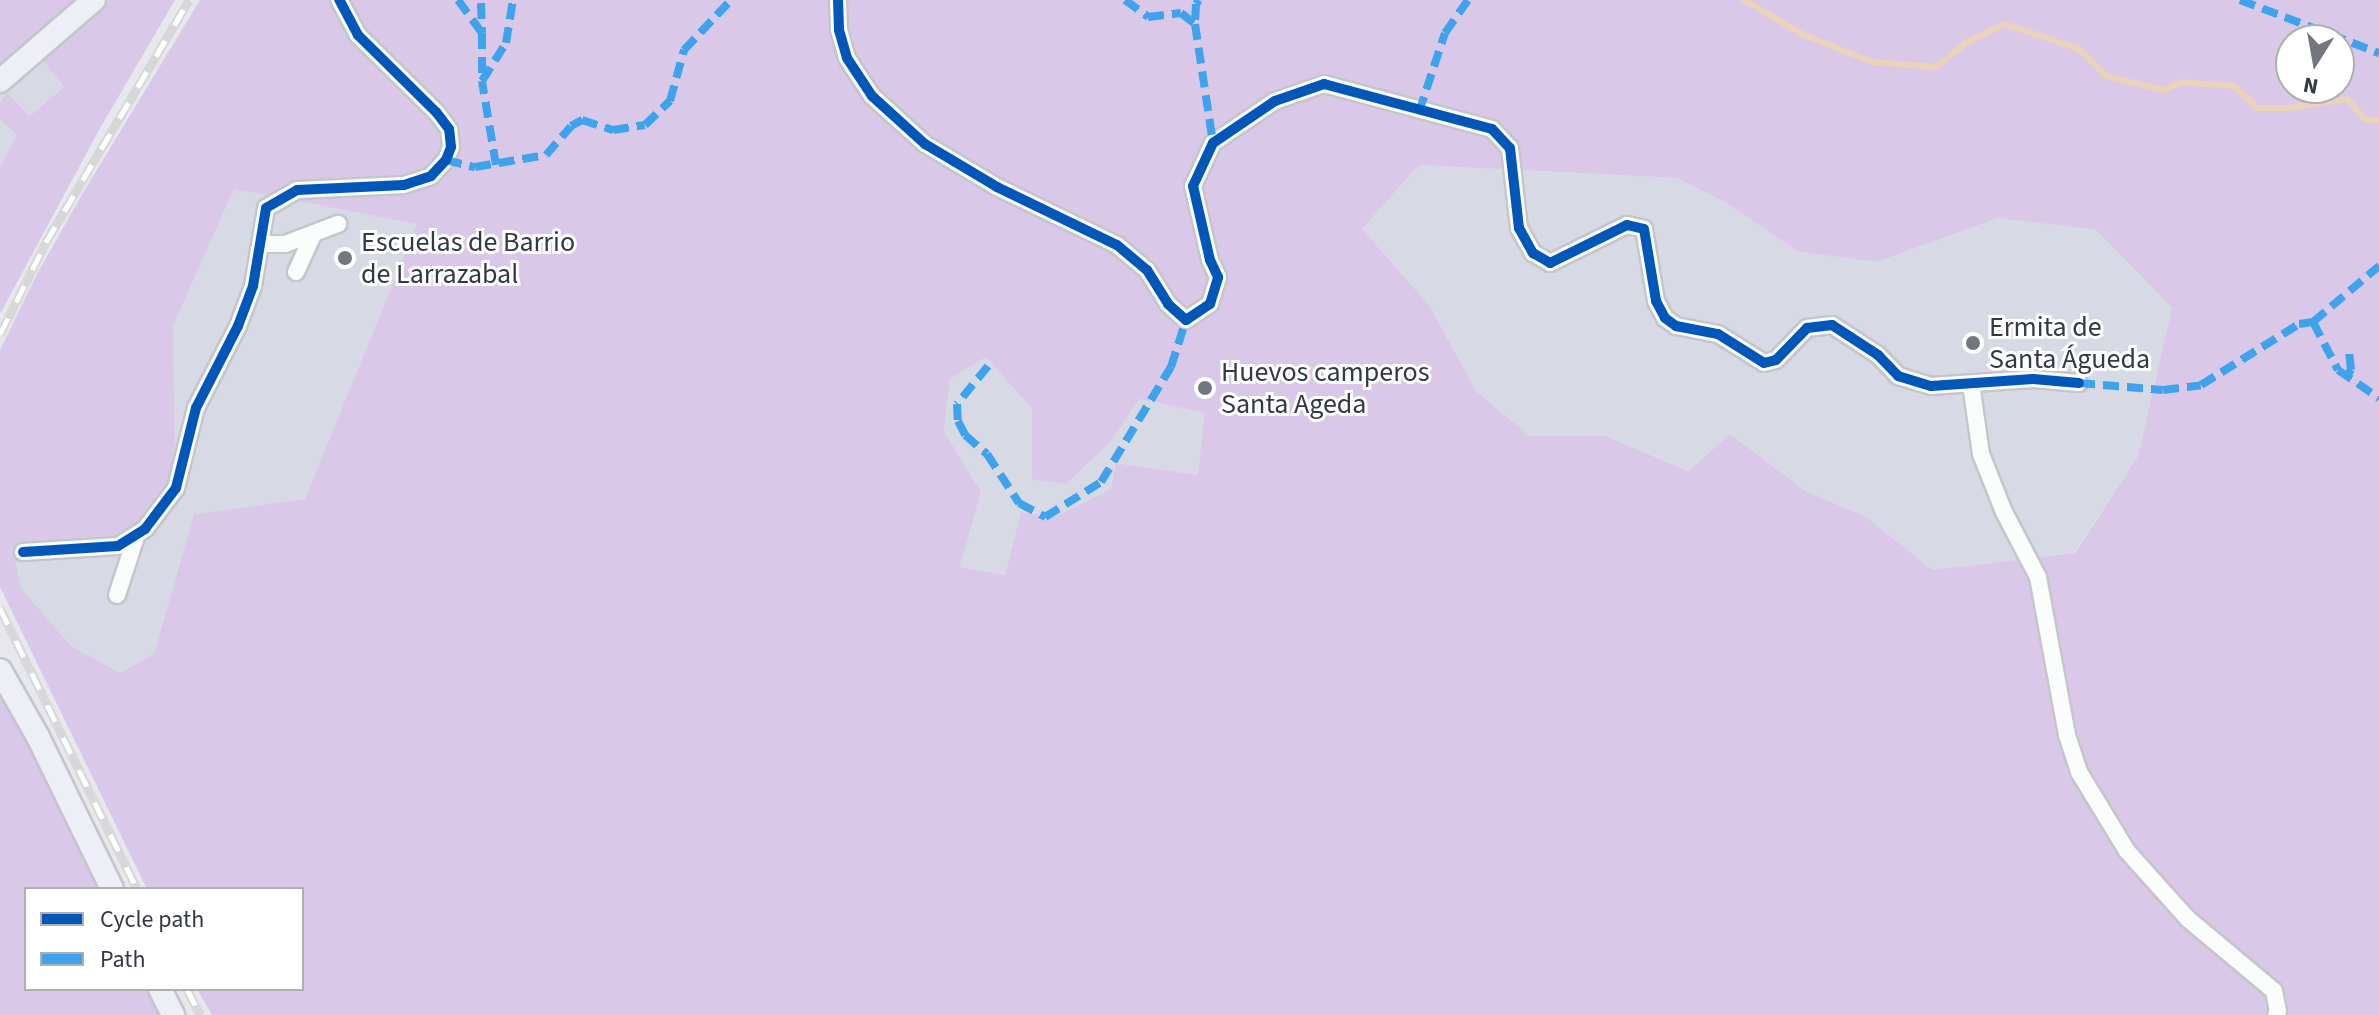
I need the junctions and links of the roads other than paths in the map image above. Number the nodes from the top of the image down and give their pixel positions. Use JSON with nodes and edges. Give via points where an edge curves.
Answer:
{"nodes":[{"id":1,"x":94,"y":0,"type":"edge"},
{"id":2,"x":339,"y":0,"type":"edge"},
{"id":3,"x":838,"y":0,"type":"edge"},
{"id":4,"x":0,"y":81,"type":"edge"},
{"id":5,"x":338,"y":224,"type":"dead end"},
{"id":6,"x":313,"y":235,"type":"junction"},
{"id":7,"x":261,"y":244,"type":"junction"},
{"id":8,"x":296,"y":272,"type":"dead end"},
{"id":9,"x":2079,"y":383,"type":"dead end"},
{"id":10,"x":1971,"y":384,"type":"junction"},
{"id":11,"x":136,"y":537,"type":"junction"},
{"id":12,"x":23,"y":552,"type":"dead end"},
{"id":13,"x":117,"y":595,"type":"dead end"},
{"id":14,"x":0,"y":670,"type":"edge"},
{"id":15,"x":111,"y":887,"type":"edge"},
{"id":16,"x":161,"y":991,"type":"edge"},
{"id":17,"x":173,"y":1015,"type":"edge"},
{"id":18,"x":2276,"y":1015,"type":"edge"}],
"edges":[{"from":1,"to":4,"type":"street"},
{"from":2,"to":7,"type":"street","via":[[358,35],[449,129],[451,147],[431,176],[404,185],[297,190],[275,201],[261,222]]},
{"from":3,"to":10,"type":"street","via":[[847,58],[872,96],[925,144],[961,166],[1117,245],[1147,270],[1168,304],[1186,320],[1210,304],[1218,277],[1193,186],[1213,143],[1275,101],[1324,84],[1492,129],[1510,148],[1519,228],[1533,253],[1550,263],[1627,225],[1644,229],[1656,301],[1676,326],[1718,334],[1764,363],[1776,360],[1807,328],[1832,325],[1878,355],[1898,376],[1931,386]]},
{"from":5,"to":6,"type":"street"},
{"from":6,"to":7,"type":"street","via":[[285,244]]},
{"from":6,"to":8,"type":"street"},
{"from":7,"to":11,"type":"street","via":[[238,326],[196,408],[176,488]]},
{"from":9,"to":10,"type":"street","via":[[2033,379]]},
{"from":10,"to":18,"type":"street","via":[[1981,454],[2038,577],[2067,735],[2079,772],[2127,851],[2188,919],[2274,991]]},
{"from":11,"to":12,"type":"street","via":[[118,546]]},
{"from":11,"to":13,"type":"street"},
{"from":14,"to":15,"type":"street"},
{"from":16,"to":17,"type":"street"}]}
